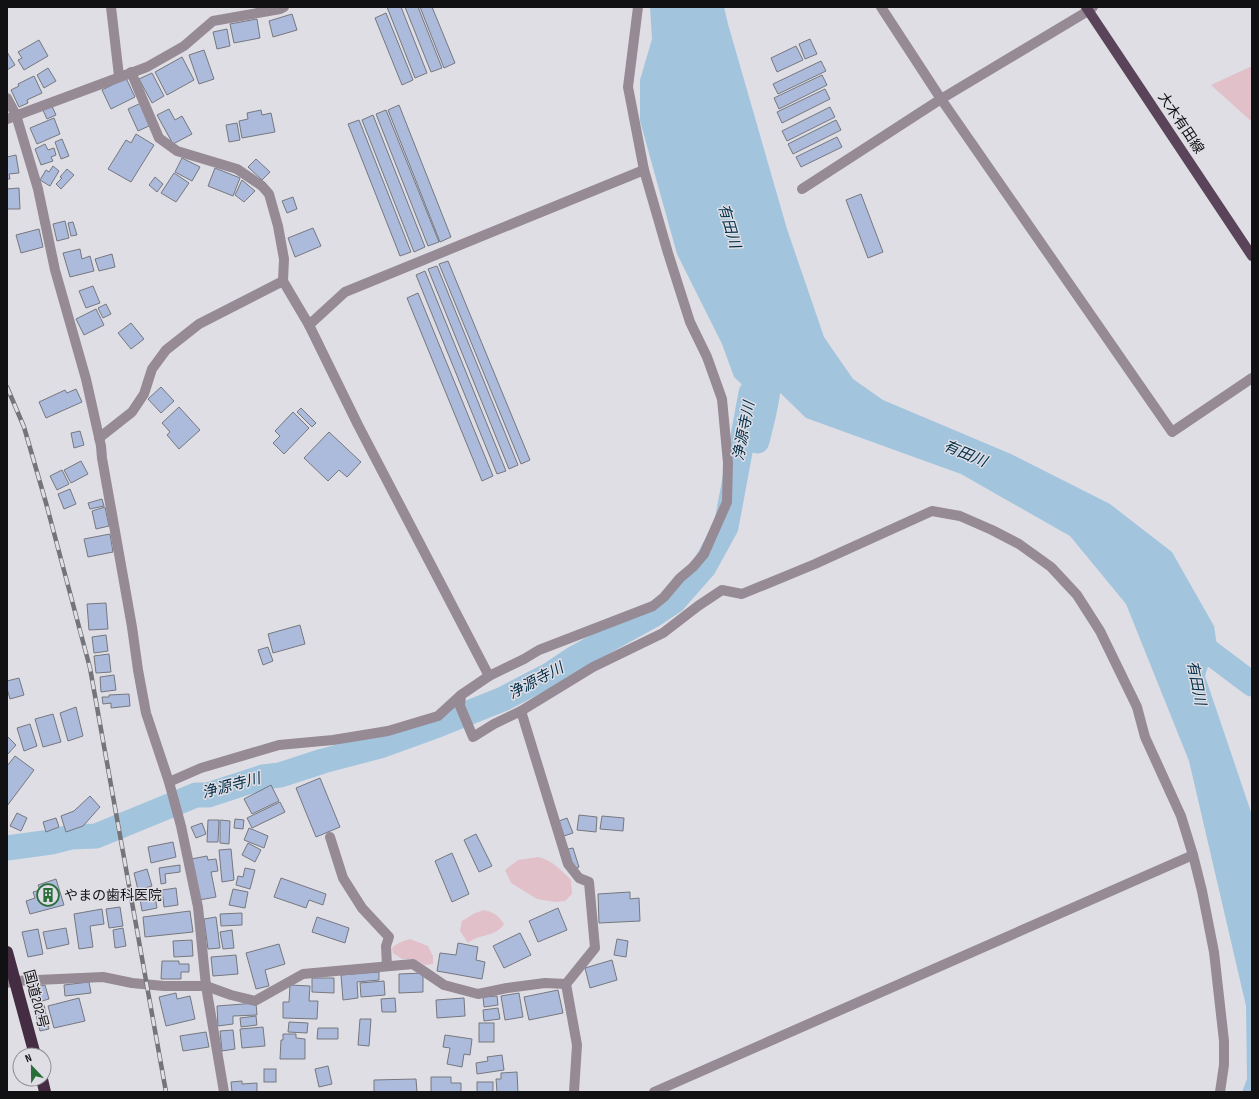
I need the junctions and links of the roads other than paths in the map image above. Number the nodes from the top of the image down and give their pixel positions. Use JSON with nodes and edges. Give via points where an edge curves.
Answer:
{"nodes":[{"id":1,"x":111,"y":7,"type":"edge"},
{"id":2,"x":284,"y":7,"type":"edge"},
{"id":3,"x":638,"y":7,"type":"edge"},
{"id":4,"x":882,"y":7,"type":"edge"},
{"id":5,"x":1089,"y":8,"type":"edge"},
{"id":6,"x":131,"y":72,"type":"junction"},
{"id":7,"x":119,"y":76,"type":"junction"},
{"id":8,"x":7,"y":98,"type":"edge"},
{"id":9,"x":941,"y":99,"type":"junction"},
{"id":10,"x":12,"y":117,"type":"edge"},
{"id":11,"x":644,"y":170,"type":"junction"},
{"id":12,"x":802,"y":189,"type":"dead end"},
{"id":13,"x":1251,"y":253,"type":"edge"},
{"id":14,"x":283,"y":281,"type":"junction"},
{"id":15,"x":309,"y":325,"type":"junction"},
{"id":16,"x":1252,"y":378,"type":"edge"},
{"id":17,"x":99,"y":438,"type":"junction"},
{"id":18,"x":489,"y":676,"type":"junction"},
{"id":19,"x":460,"y":700,"type":"junction"},
{"id":20,"x":521,"y":711,"type":"junction"},
{"id":21,"x":169,"y":782,"type":"junction"},
{"id":22,"x":330,"y":836,"type":"dead end"},
{"id":23,"x":1194,"y":855,"type":"junction"},
{"id":24,"x":7,"y":952,"type":"edge"},
{"id":25,"x":387,"y":966,"type":"junction"},
{"id":26,"x":11,"y":982,"type":"edge"},
{"id":27,"x":566,"y":984,"type":"junction"},
{"id":28,"x":206,"y":986,"type":"junction"},
{"id":29,"x":32,"y":1047,"type":"edge"},
{"id":30,"x":224,"y":1092,"type":"edge"},
{"id":31,"x":574,"y":1092,"type":"edge"},
{"id":32,"x":654,"y":1092,"type":"edge"},
{"id":33,"x":1220,"y":1092,"type":"edge"}],
"edges":[{"from":1,"to":7,"type":"street"},
{"from":2,"to":6,"type":"street","via":[[213,21],[184,46],[147,67]]},
{"from":3,"to":11,"type":"street","via":[[628,87]]},
{"from":4,"to":9,"type":"street"},
{"from":5,"to":9,"type":"street"},
{"from":5,"to":13,"type":"main road","name":"大木有田線"},
{"from":6,"to":7,"type":"street"},
{"from":6,"to":14,"type":"street","via":[[159,138],[177,151],[237,169],[269,194],[283,252]]},
{"from":7,"to":10,"type":"street"},
{"from":8,"to":10,"type":"street"},
{"from":9,"to":12,"type":"street"},
{"from":9,"to":16,"type":"street","via":[[1172,432]]},
{"from":10,"to":17,"type":"street","via":[[38,189],[55,270],[86,379]]},
{"from":11,"to":15,"type":"street","via":[[345,292]]},
{"from":11,"to":18,"type":"street","via":[[690,322],[707,357],[722,399],[728,463],[727,502],[704,554],[653,606],[539,650]]},
{"from":14,"to":15,"type":"street"},
{"from":14,"to":17,"type":"street","via":[[199,324],[166,350],[152,369],[144,394],[132,412]]},
{"from":15,"to":18,"type":"street","via":[[358,425]]},
{"from":17,"to":21,"type":"street","via":[[145,706]]},
{"from":18,"to":19,"type":"street"},
{"from":19,"to":20,"type":"street","via":[[473,737]]},
{"from":19,"to":21,"type":"street","via":[[438,716],[388,731],[279,745],[201,768]]},
{"from":20,"to":23,"type":"street","via":[[593,667],[663,633],[722,590],[742,594],[932,511],[960,516],[1019,544],[1050,567],[1077,595],[1100,631],[1137,707],[1145,737],[1181,816]]},
{"from":20,"to":27,"type":"street","via":[[568,864],[579,878],[589,882],[595,948]]},
{"from":21,"to":28,"type":"street","via":[[198,908]]},
{"from":22,"to":25,"type":"street","via":[[343,878],[362,908],[389,937],[386,946]]},
{"from":23,"to":32,"type":"street"},
{"from":23,"to":33,"type":"street","via":[[1214,952],[1223,1034],[1224,1065]]},
{"from":24,"to":26,"type":"highway","name":"国道202号"},
{"from":25,"to":27,"type":"street","via":[[413,964],[444,985],[478,994],[545,983]]},
{"from":25,"to":28,"type":"street","via":[[303,974],[255,1001],[231,996]]},
{"from":26,"to":28,"type":"street","via":[[103,977],[164,986]]},
{"from":26,"to":29,"type":"highway","name":"国道202号"},
{"from":27,"to":31,"type":"street","via":[[578,1045]]},
{"from":28,"to":30,"type":"street"}]}
